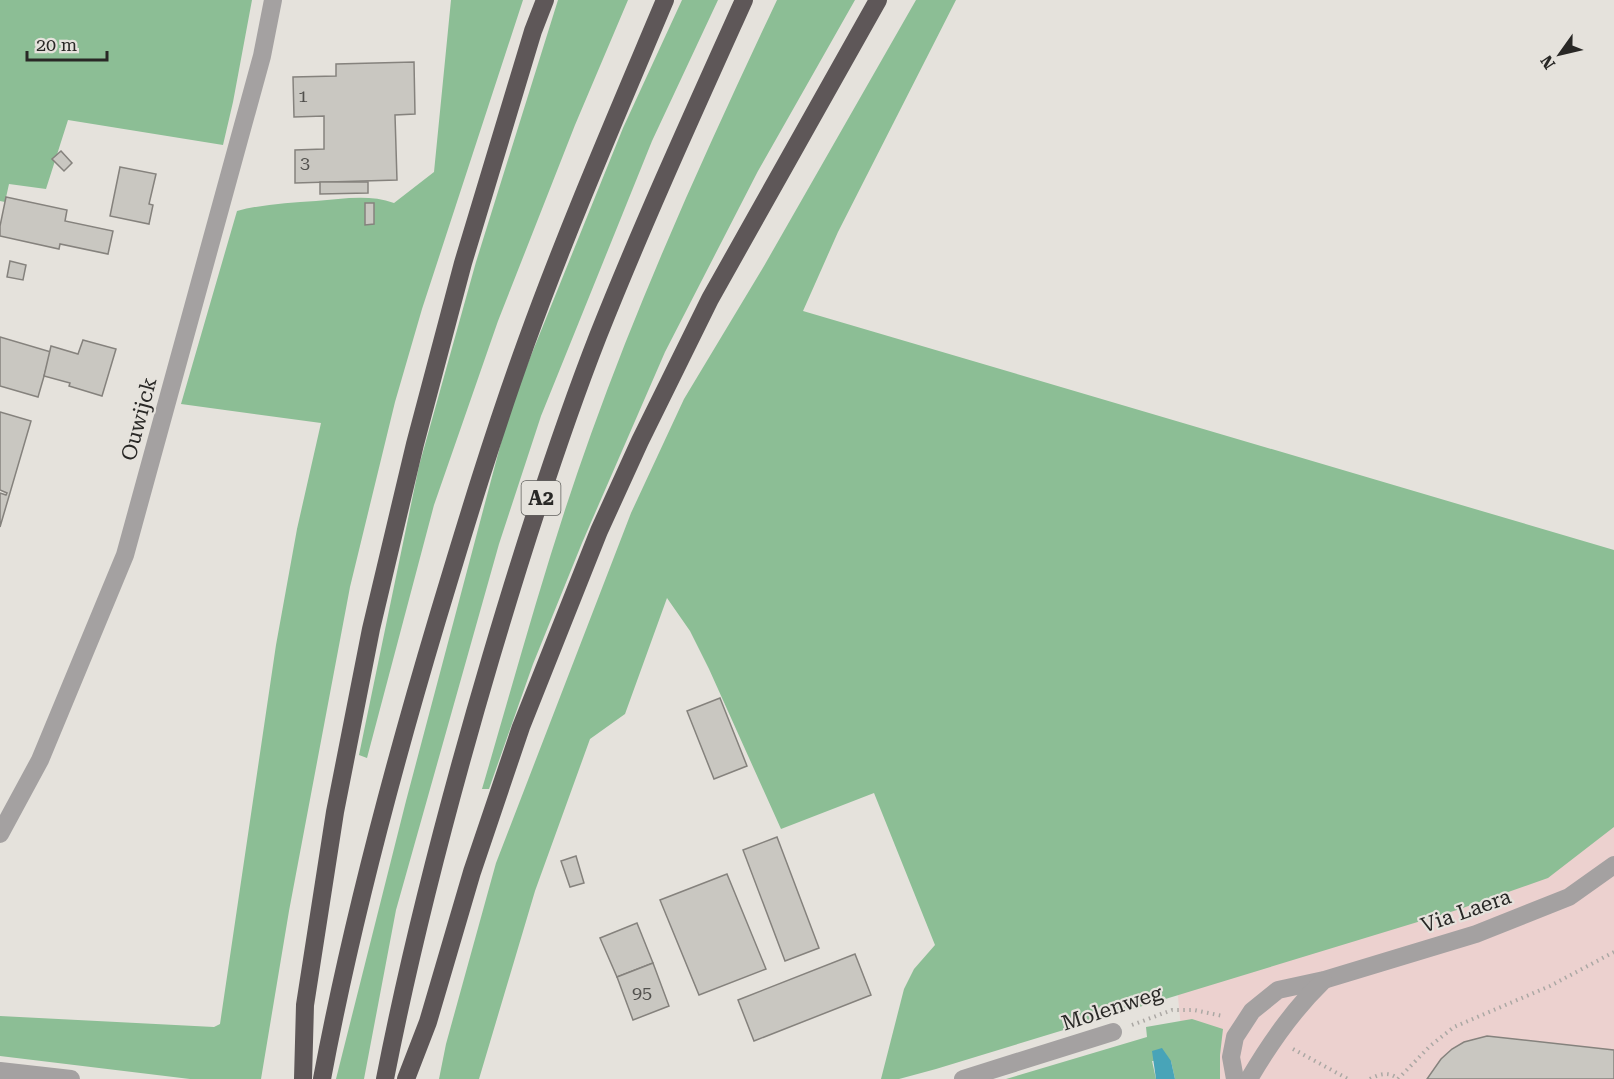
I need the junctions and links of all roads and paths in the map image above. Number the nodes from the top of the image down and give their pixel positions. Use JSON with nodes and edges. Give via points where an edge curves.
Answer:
{"nodes":[{"id":1,"x":273,"y":0,"type":"edge"},
{"id":2,"x":545,"y":0,"type":"edge"},
{"id":3,"x":665,"y":0,"type":"edge"},
{"id":4,"x":744,"y":0,"type":"edge"},
{"id":5,"x":878,"y":0,"type":"edge"},
{"id":6,"x":0,"y":834,"type":"edge"},
{"id":7,"x":1614,"y":865,"type":"edge"},
{"id":8,"x":1614,"y":952,"type":"edge"},
{"id":9,"x":1324,"y":980,"type":"junction"},
{"id":10,"x":1245,"y":1019,"type":"junction"},
{"id":11,"x":1113,"y":1032,"type":"joint"},
{"id":12,"x":1274,"y":1038,"type":"junction"},
{"id":13,"x":0,"y":1071,"type":"edge"},
{"id":14,"x":71,"y":1079,"type":"edge"},
{"id":15,"x":303,"y":1079,"type":"edge"},
{"id":16,"x":322,"y":1079,"type":"edge"},
{"id":17,"x":385,"y":1079,"type":"edge"},
{"id":18,"x":406,"y":1079,"type":"edge"},
{"id":19,"x":963,"y":1079,"type":"edge"},
{"id":20,"x":1235,"y":1079,"type":"edge"},
{"id":21,"x":1249,"y":1079,"type":"edge"},
{"id":22,"x":1348,"y":1079,"type":"edge"},
{"id":23,"x":1370,"y":1079,"type":"edge"},
{"id":24,"x":1398,"y":1079,"type":"edge"}],
"edges":[{"from":1,"to":6,"type":"street","name":"Ouwijck","via":[[262,56],[125,555],[40,760]]},
{"from":2,"to":15,"type":"highway","via":[[463,263],[374,618],[335,812],[305,1005]]},
{"from":3,"to":16,"type":"highway","via":[[526,344],[473,499],[404,731],[335,1010]]},
{"from":4,"to":17,"type":"highway","number":"A2","via":[[666,173],[598,338],[526,540],[428,884]]},
{"from":5,"to":18,"type":"highway","via":[[710,299],[608,511],[521,727],[472,872],[428,1022]]},
{"from":7,"to":9,"type":"street","name":"Via Laera","via":[[1569,897],[1476,934]]},
{"from":8,"to":24,"type":"path","via":[[1550,986],[1454,1027]]},
{"from":9,"to":10,"type":"street","name":"Via Laera","via":[[1278,990]]},
{"from":9,"to":12,"type":"street","name":"Via Laera"},
{"from":10,"to":11,"type":"path","name":"Molenweg","via":[[1172,1010]]},
{"from":10,"to":20,"type":"street","name":"Via Laera","via":[[1235,1037],[1231,1057]]},
{"from":11,"to":19,"type":"street","name":"Molenweg"},
{"from":12,"to":21,"type":"street","name":"Via Laera"},
{"from":12,"to":22,"type":"path"},
{"from":13,"to":14,"type":"street"},
{"from":23,"to":24,"type":"path","via":[[1382,1074]]}]}
